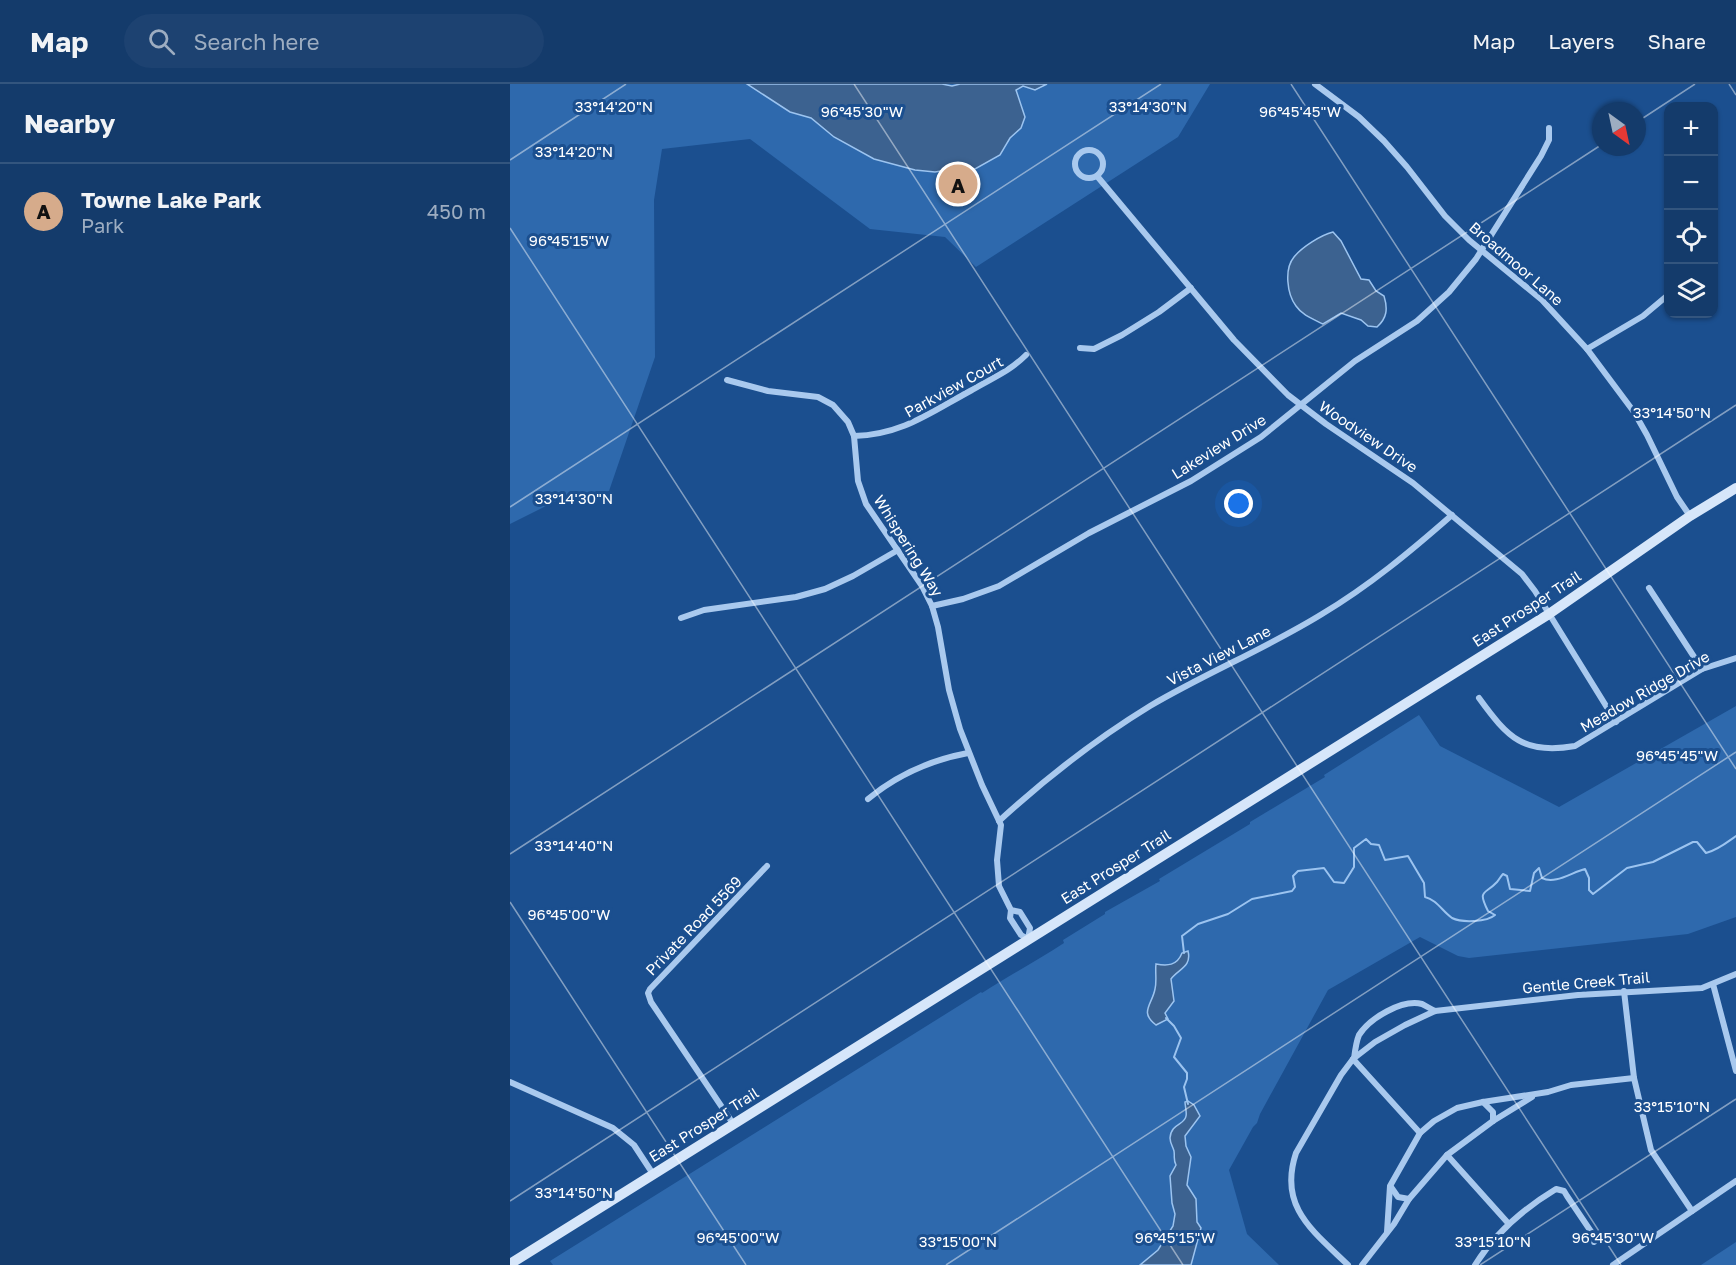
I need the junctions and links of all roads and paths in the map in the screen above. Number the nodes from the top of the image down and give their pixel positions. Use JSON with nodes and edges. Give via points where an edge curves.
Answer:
{"nodes":[{"id":1,"x":1315,"y":84,"type":"edge"},
{"id":2,"x":1550,"y":128,"type":"dead end"},
{"id":3,"x":1097,"y":176,"type":"junction"},
{"id":4,"x":1482,"y":250,"type":"junction"},
{"id":5,"x":1191,"y":288,"type":"junction"},
{"id":6,"x":1664,"y":298,"type":"edge"},
{"id":7,"x":1080,"y":348,"type":"dead end"},
{"id":8,"x":1587,"y":349,"type":"junction"},
{"id":9,"x":1026,"y":356,"type":"dead end"},
{"id":10,"x":727,"y":380,"type":"dead end"},
{"id":11,"x":1301,"y":406,"type":"junction"},
{"id":12,"x":854,"y":436,"type":"junction"},
{"id":13,"x":1735,"y":489,"type":"edge"},
{"id":14,"x":1452,"y":515,"type":"junction"},
{"id":15,"x":1690,"y":516,"type":"junction"},
{"id":16,"x":898,"y":550,"type":"junction"},
{"id":17,"x":1649,"y":588,"type":"dead end"},
{"id":18,"x":932,"y":606,"type":"junction"},
{"id":19,"x":1549,"y":614,"type":"junction"},
{"id":20,"x":681,"y":618,"type":"dead end"},
{"id":21,"x":1736,"y":658,"type":"edge"},
{"id":22,"x":1702,"y":669,"type":"junction"},
{"id":23,"x":1479,"y":698,"type":"dead end"},
{"id":24,"x":1616,"y":722,"type":"junction"},
{"id":25,"x":968,"y":753,"type":"junction"},
{"id":26,"x":868,"y":799,"type":"dead end"},
{"id":27,"x":999,"y":821,"type":"junction"},
{"id":28,"x":767,"y":866,"type":"dead end"},
{"id":29,"x":1011,"y":910,"type":"junction"},
{"id":30,"x":1029,"y":939,"type":"junction"},
{"id":31,"x":1736,"y":974,"type":"edge"},
{"id":32,"x":1713,"y":984,"type":"junction"},
{"id":33,"x":1624,"y":991,"type":"junction"},
{"id":34,"x":1435,"y":1011,"type":"junction"},
{"id":35,"x":1353,"y":1059,"type":"junction"},
{"id":36,"x":1736,"y":1071,"type":"edge"},
{"id":37,"x":1634,"y":1078,"type":"junction"},
{"id":38,"x":510,"y":1082,"type":"edge"},
{"id":39,"x":1535,"y":1094,"type":"junction"},
{"id":40,"x":1484,"y":1101,"type":"junction"},
{"id":41,"x":1493,"y":1121,"type":"junction"},
{"id":42,"x":734,"y":1125,"type":"junction"},
{"id":43,"x":1420,"y":1133,"type":"junction"},
{"id":44,"x":1447,"y":1155,"type":"junction"},
{"id":45,"x":654,"y":1174,"type":"junction"},
{"id":46,"x":1736,"y":1181,"type":"edge"},
{"id":47,"x":1390,"y":1186,"type":"junction"},
{"id":48,"x":1409,"y":1199,"type":"junction"},
{"id":49,"x":1692,"y":1211,"type":"junction"},
{"id":50,"x":1508,"y":1223,"type":"junction"},
{"id":51,"x":1387,"y":1232,"type":"junction"},
{"id":52,"x":1594,"y":1242,"type":"dead end"},
{"id":53,"x":510,"y":1264,"type":"edge"},
{"id":54,"x":1348,"y":1265,"type":"edge"},
{"id":55,"x":1362,"y":1265,"type":"edge"},
{"id":56,"x":1475,"y":1265,"type":"edge"},
{"id":57,"x":1613,"y":1265,"type":"edge"}],
"edges":[{"from":1,"to":4,"type":"street","name":"Broadmoor Lane","via":[[1384,141],[1445,216]]},
{"from":2,"to":4,"type":"street","name":"Lakeview Drive","via":[[1541,156]]},
{"from":3,"to":3,"type":"street","via":[[1103,167],[1102,157],[1093,150],[1080,153],[1075,164],[1078,174]]},
{"from":3,"to":5,"type":"street","name":"Woodview Drive"},
{"from":4,"to":8,"type":"street","name":"Broadmoor Lane","via":[[1542,300]]},
{"from":4,"to":11,"type":"street","name":"Lakeview Drive","via":[[1464,276],[1428,313],[1354,361]]},
{"from":5,"to":7,"type":"street","via":[[1122,335],[1094,349]]},
{"from":5,"to":11,"type":"street","name":"Woodview Drive","via":[[1260,368]]},
{"from":6,"to":8,"type":"street","via":[[1643,316]]},
{"from":8,"to":15,"type":"street","name":"Broadmoor Lane","via":[[1634,412]]},
{"from":9,"to":12,"type":"street","name":"Parkview Court","via":[[1012,369],[917,422],[877,435]]},
{"from":10,"to":12,"type":"street","via":[[768,392],[826,401],[844,416]]},
{"from":11,"to":14,"type":"street","name":"Woodview Drive","via":[[1413,483]]},
{"from":11,"to":18,"type":"street","name":"Lakeview Drive","via":[[1261,437],[1191,481],[1089,533],[1018,576],[983,593]]},
{"from":12,"to":16,"type":"street","name":"Whispering Way","via":[[861,491]]},
{"from":13,"to":15,"type":"main road","name":"East Prosper Trail"},
{"from":14,"to":19,"type":"street","name":"Woodview Drive","via":[[1522,574]]},
{"from":14,"to":27,"type":"street","name":"Vista View Lane","via":[[1394,564],[1324,613],[1123,723],[1051,775]]},
{"from":15,"to":19,"type":"main road","name":"East Prosper Trail"},
{"from":16,"to":18,"type":"street","name":"Whispering Way"},
{"from":16,"to":20,"type":"street","via":[[825,589],[704,610]]},
{"from":17,"to":22,"type":"street"},
{"from":18,"to":25,"type":"street","name":"Whispering Way","via":[[949,690]]},
{"from":19,"to":24,"type":"street","name":"Woodview Drive"},
{"from":19,"to":30,"type":"main road","name":"East Prosper Trail"},
{"from":21,"to":22,"type":"street","name":"Meadow Ridge Drive"},
{"from":22,"to":24,"type":"street","name":"Meadow Ridge Drive"},
{"from":23,"to":24,"type":"street","name":"Meadow Ridge Drive","via":[[1498,724],[1531,747],[1575,746]]},
{"from":25,"to":26,"type":"street","via":[[912,770]]},
{"from":25,"to":27,"type":"street","name":"Whispering Way"},
{"from":27,"to":29,"type":"street","name":"Whispering Way","via":[[997,876]]},
{"from":28,"to":42,"type":"street","name":"Private Road 5569","via":[[648,993]]},
{"from":29,"to":30,"type":"street","name":"Whispering Way","via":[[1010,918],[1021,935]]},
{"from":29,"to":30,"type":"street","name":"Whispering Way","via":[[1020,912],[1030,928]]},
{"from":30,"to":42,"type":"main road","name":"East Prosper Trail"},
{"from":31,"to":32,"type":"street","name":"Gentle Creek Trail"},
{"from":32,"to":33,"type":"street","name":"Gentle Creek Trail"},
{"from":32,"to":36,"type":"street"},
{"from":33,"to":34,"type":"street","name":"Gentle Creek Trail"},
{"from":33,"to":37,"type":"street"},
{"from":34,"to":35,"type":"street","name":"Gentle Creek Trail","via":[[1375,1042]]},
{"from":34,"to":35,"type":"street","name":"Gentle Creek Trail","via":[[1422,1004],[1387,1011],[1359,1036]]},
{"from":35,"to":43,"type":"street"},
{"from":35,"to":54,"type":"street","name":"Gentle Creek Trail","via":[[1296,1153],[1291,1183],[1299,1214]]},
{"from":37,"to":39,"type":"street","via":[[1571,1085]]},
{"from":37,"to":49,"type":"street","via":[[1651,1150]]},
{"from":38,"to":45,"type":"street","via":[[613,1128],[634,1145]]},
{"from":39,"to":40,"type":"street"},
{"from":39,"to":41,"type":"street"},
{"from":40,"to":41,"type":"street","via":[[1493,1112]]},
{"from":40,"to":43,"type":"street","via":[[1457,1108]]},
{"from":41,"to":44,"type":"street"},
{"from":42,"to":45,"type":"main road","name":"East Prosper Trail"},
{"from":43,"to":47,"type":"street"},
{"from":44,"to":48,"type":"street"},
{"from":44,"to":50,"type":"street"},
{"from":45,"to":53,"type":"main road","name":"East Prosper Trail"},
{"from":46,"to":49,"type":"street"},
{"from":47,"to":48,"type":"street","via":[[1398,1197]]},
{"from":47,"to":51,"type":"street"},
{"from":48,"to":51,"type":"street"},
{"from":49,"to":57,"type":"street"},
{"from":50,"to":52,"type":"street","via":[[1556,1189],[1563,1191]]},
{"from":50,"to":56,"type":"street"},
{"from":51,"to":55,"type":"street"}]}
